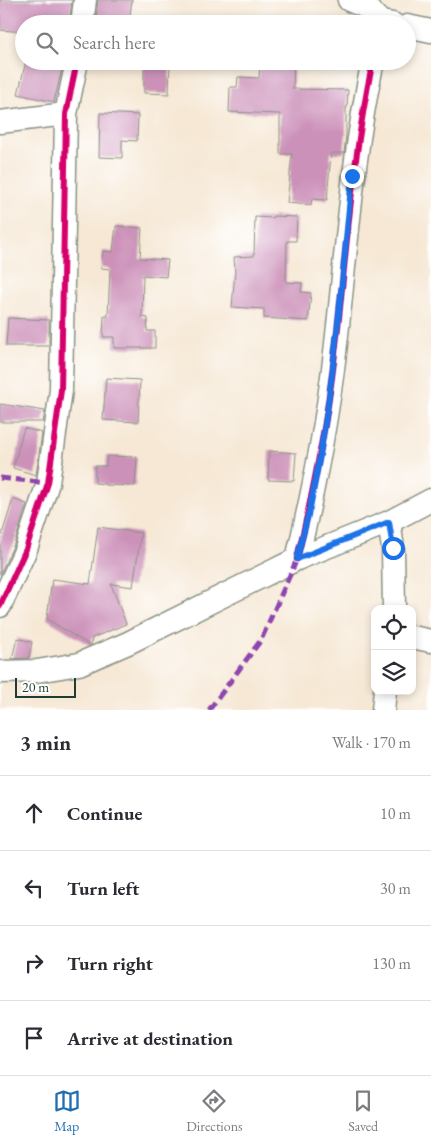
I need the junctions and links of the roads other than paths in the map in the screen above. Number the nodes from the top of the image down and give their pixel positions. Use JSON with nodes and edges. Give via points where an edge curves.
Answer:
{"nodes":[{"id":1,"x":84,"y":0,"type":"edge"},
{"id":2,"x":349,"y":0,"type":"edge"},
{"id":3,"x":83,"y":15,"type":"edge"},
{"id":4,"x":376,"y":15,"type":"edge"},
{"id":5,"x":416,"y":28,"type":"edge"},
{"id":6,"x":431,"y":31,"type":"edge"},
{"id":7,"x":75,"y":70,"type":"edge"},
{"id":8,"x":371,"y":70,"type":"edge"},
{"id":9,"x":66,"y":114,"type":"junction"},
{"id":10,"x":0,"y":122,"type":"edge"},
{"id":11,"x":431,"y":500,"type":"edge"},
{"id":12,"x":389,"y":522,"type":"junction"},
{"id":13,"x":297,"y":559,"type":"junction"},
{"id":14,"x":394,"y":605,"type":"edge"},
{"id":15,"x":0,"y":606,"type":"edge"},
{"id":16,"x":416,"y":638,"type":"edge"},
{"id":17,"x":431,"y":641,"type":"edge"},
{"id":18,"x":0,"y":672,"type":"edge"},
{"id":19,"x":385,"y":695,"type":"edge"},
{"id":20,"x":383,"y":710,"type":"edge"}],
"edges":[{"from":1,"to":3,"type":"street"},
{"from":2,"to":4,"type":"street","via":[[366,6]]},
{"from":5,"to":6,"type":"street"},
{"from":7,"to":9,"type":"street"},
{"from":8,"to":13,"type":"street","via":[[352,176],[326,419]]},
{"from":9,"to":10,"type":"street"},
{"from":9,"to":15,"type":"street","via":[[61,390],[48,484],[26,549]]},
{"from":11,"to":12,"type":"street"},
{"from":12,"to":13,"type":"street"},
{"from":12,"to":14,"type":"street"},
{"from":13,"to":18,"type":"street","via":[[79,664],[37,671]]},
{"from":16,"to":17,"type":"street"},
{"from":19,"to":20,"type":"street"}]}
